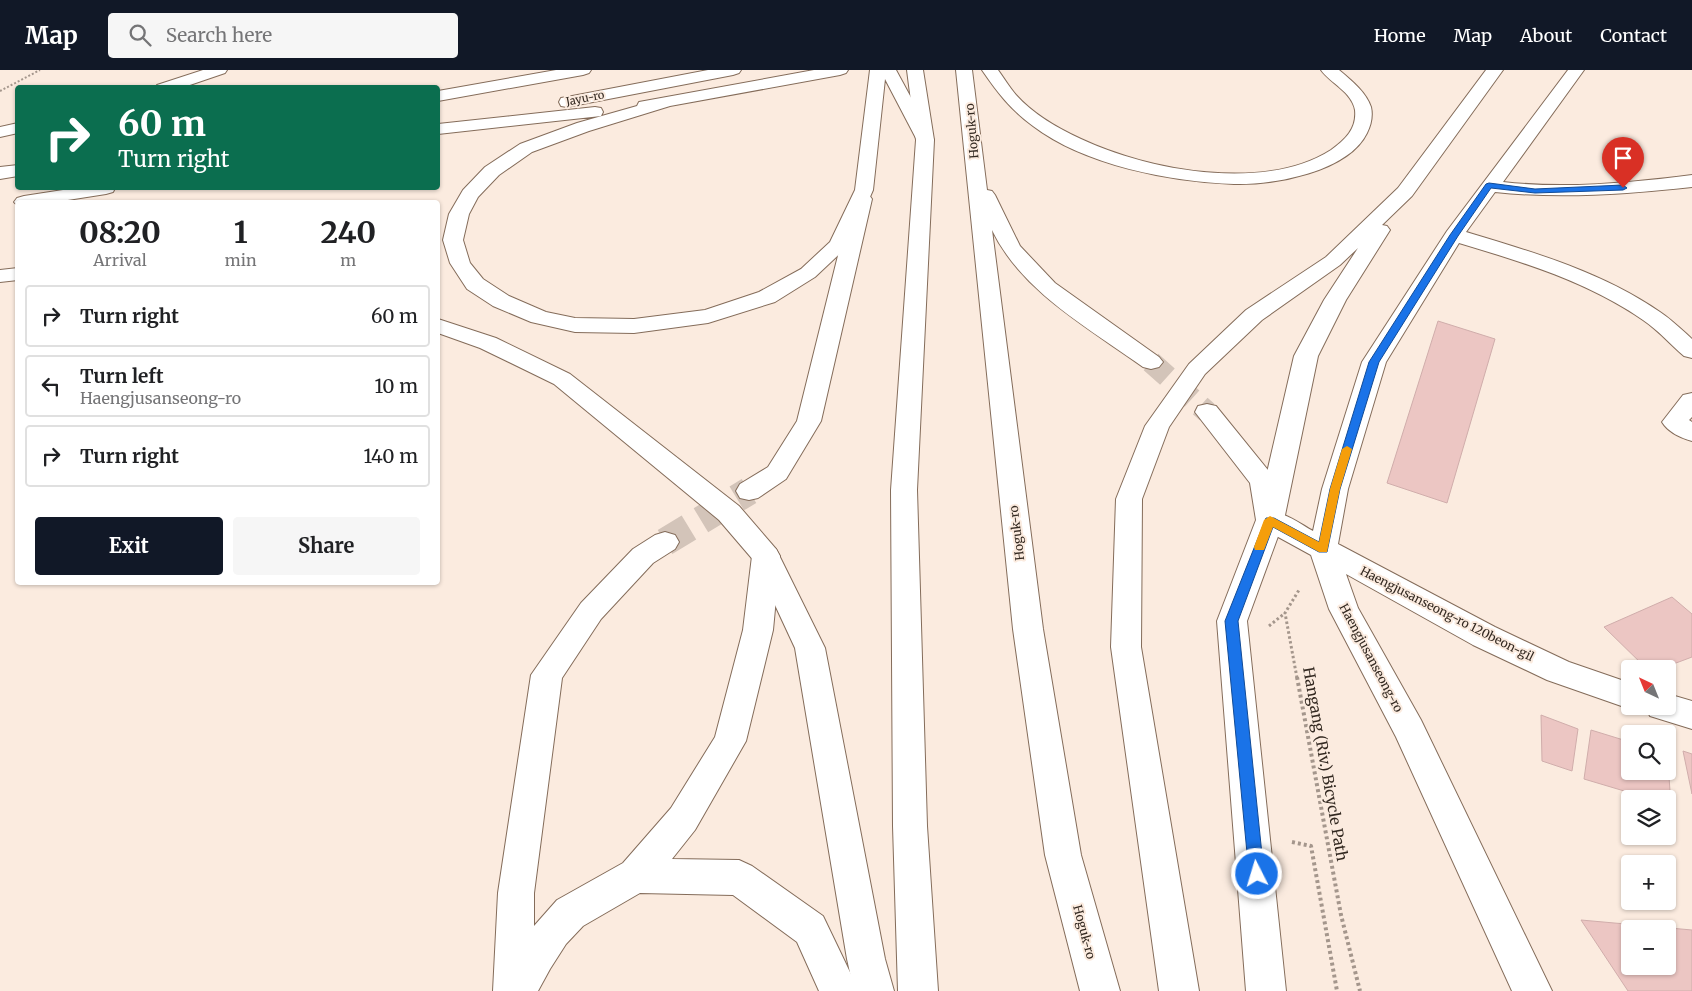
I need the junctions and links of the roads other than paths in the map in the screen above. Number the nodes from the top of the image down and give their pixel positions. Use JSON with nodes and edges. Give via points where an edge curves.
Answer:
{"nodes":[{"id":1,"x":219,"y":70,"type":"edge"},
{"id":2,"x":583,"y":70,"type":"edge"},
{"id":3,"x":733,"y":70,"type":"edge"},
{"id":4,"x":840,"y":70,"type":"edge"},
{"id":5,"x":878,"y":70,"type":"edge"},
{"id":6,"x":888,"y":70,"type":"edge"},
{"id":7,"x":915,"y":70,"type":"edge"},
{"id":8,"x":964,"y":70,"type":"edge"},
{"id":9,"x":990,"y":70,"type":"edge"},
{"id":10,"x":1329,"y":70,"type":"edge"},
{"id":11,"x":1576,"y":70,"type":"edge"},
{"id":12,"x":1490,"y":73,"type":"edge"},
{"id":13,"x":172,"y":85,"type":"edge"},
{"id":14,"x":440,"y":96,"type":"edge"},
{"id":15,"x":663,"y":104,"type":"junction"},
{"id":16,"x":440,"y":128,"type":"edge"},
{"id":17,"x":440,"y":128,"type":"edge"},
{"id":18,"x":15,"y":129,"type":"edge"},
{"id":19,"x":0,"y":132,"type":"edge"},
{"id":20,"x":925,"y":140,"type":"junction"},
{"id":21,"x":15,"y":170,"type":"edge"},
{"id":22,"x":0,"y":173,"type":"edge"},
{"id":23,"x":976,"y":175,"type":"junction"},
{"id":24,"x":1692,"y":181,"type":"edge"},
{"id":25,"x":1489,"y":186,"type":"junction"},
{"id":26,"x":95,"y":190,"type":"edge"},
{"id":27,"x":864,"y":190,"type":"junction"},
{"id":28,"x":1404,"y":192,"type":"junction"},
{"id":29,"x":38,"y":200,"type":"edge"},
{"id":30,"x":1454,"y":235,"type":"junction"},
{"id":31,"x":15,"y":274,"type":"edge"},
{"id":32,"x":0,"y":276,"type":"edge"},
{"id":33,"x":440,"y":327,"type":"edge"},
{"id":34,"x":1692,"y":351,"type":"edge"},
{"id":35,"x":1151,"y":362,"type":"tunnel mouth"},
{"id":36,"x":1692,"y":401,"type":"edge"},
{"id":37,"x":1207,"y":412,"type":"tunnel mouth"},
{"id":38,"x":1692,"y":433,"type":"edge"},
{"id":39,"x":749,"y":491,"type":"tunnel mouth"},
{"id":40,"x":1270,"y":520,"type":"junction"},
{"id":41,"x":665,"y":542,"type":"tunnel mouth"},
{"id":42,"x":1323,"y":549,"type":"junction"},
{"id":43,"x":766,"y":556,"type":"junction"},
{"id":44,"x":1621,"y":693,"type":"edge"},
{"id":45,"x":1676,"y":710,"type":"edge"},
{"id":46,"x":1692,"y":715,"type":"edge"},
{"id":47,"x":636,"y":875,"type":"junction"},
{"id":48,"x":515,"y":991,"type":"edge"},
{"id":49,"x":840,"y":991,"type":"edge"},
{"id":50,"x":874,"y":991,"type":"edge"},
{"id":51,"x":918,"y":991,"type":"edge"},
{"id":52,"x":1100,"y":991,"type":"edge"},
{"id":53,"x":1179,"y":991,"type":"edge"},
{"id":54,"x":1266,"y":991,"type":"edge"},
{"id":55,"x":1532,"y":991,"type":"edge"}],
"edges":[{"from":1,"to":13,"type":"main road"},
{"from":2,"to":14,"type":"main road"},
{"from":3,"to":16,"type":"main road","name":"Jayu-ro"},
{"from":4,"to":15,"type":"main road"},
{"from":5,"to":27,"type":"main road"},
{"from":6,"to":20,"type":"main road"},
{"from":7,"to":20,"type":"main road"},
{"from":8,"to":23,"type":"main road","name":"Hoguk-ro"},
{"from":9,"to":10,"type":"main road","via":[[1012,102],[1039,124],[1071,141],[1111,158],[1163,171],[1223,178],[1271,176],[1303,169],[1344,150],[1362,130],[1363,109],[1351,90]]},
{"from":11,"to":25,"type":"main road"},
{"from":12,"to":28,"type":"main road"},
{"from":15,"to":17,"type":"main road"},
{"from":15,"to":27,"type":"main road","via":[[583,127],[526,148],[492,171],[470,194],[459,214],[453,240],[460,263],[475,284],[501,301],[539,317],[575,325],[634,326],[708,316],[767,297],[808,273],[839,244]]},
{"from":18,"to":19,"type":"main road"},
{"from":20,"to":51,"type":"main road","via":[[904,490],[910,826]]},
{"from":21,"to":22,"type":"main road"},
{"from":23,"to":35,"type":"main road","via":[[1011,248],[1047,288]]},
{"from":23,"to":52,"type":"main road","name":"Hoguk-ro","via":[[1031,649],[1063,856]]},
{"from":24,"to":25,"type":"main road","via":[[1641,187],[1535,191]]},
{"from":25,"to":30,"type":"main road"},
{"from":26,"to":29,"type":"main road"},
{"from":27,"to":39,"type":"main road","via":[[809,421],[777,473]]},
{"from":28,"to":40,"type":"main road","via":[[1335,300],[1306,356]]},
{"from":28,"to":53,"type":"main road","via":[[1333,261],[1254,315],[1197,370],[1158,426],[1129,499],[1126,647]]},
{"from":30,"to":34,"type":"main road","via":[[1515,254],[1608,290],[1653,316]]},
{"from":30,"to":42,"type":"main road","via":[[1374,362],[1335,489]]},
{"from":31,"to":32,"type":"main road"},
{"from":33,"to":43,"type":"main road","via":[[488,344],[562,379],[729,514]]},
{"from":36,"to":38,"type":"main road","via":[[1674,422]]},
{"from":37,"to":40,"type":"main road","via":[[1263,481]]},
{"from":40,"to":42,"type":"main road","name":"Haengjusanseong-ro 120beon-gil"},
{"from":40,"to":54,"type":"main road","via":[[1232,621]]},
{"from":41,"to":48,"type":"main road","via":[[643,556],[591,611],[546,675],[516,893]]},
{"from":42,"to":44,"type":"main road","name":"Haengjusanseong-ro 120beon-gil","via":[[1484,636],[1558,671]]},
{"from":42,"to":55,"type":"main road","name":"Haengjusanseong-ro","via":[[1344,610],[1409,730]]},
{"from":43,"to":47,"type":"main road","via":[[758,630],[730,741],[683,819]]},
{"from":43,"to":50,"type":"main road","via":[[810,648]]},
{"from":45,"to":46,"type":"main road"},
{"from":47,"to":48,"type":"main road","via":[[570,913],[536,955]]},
{"from":47,"to":49,"type":"main road","via":[[739,878],[810,929]]}]}
